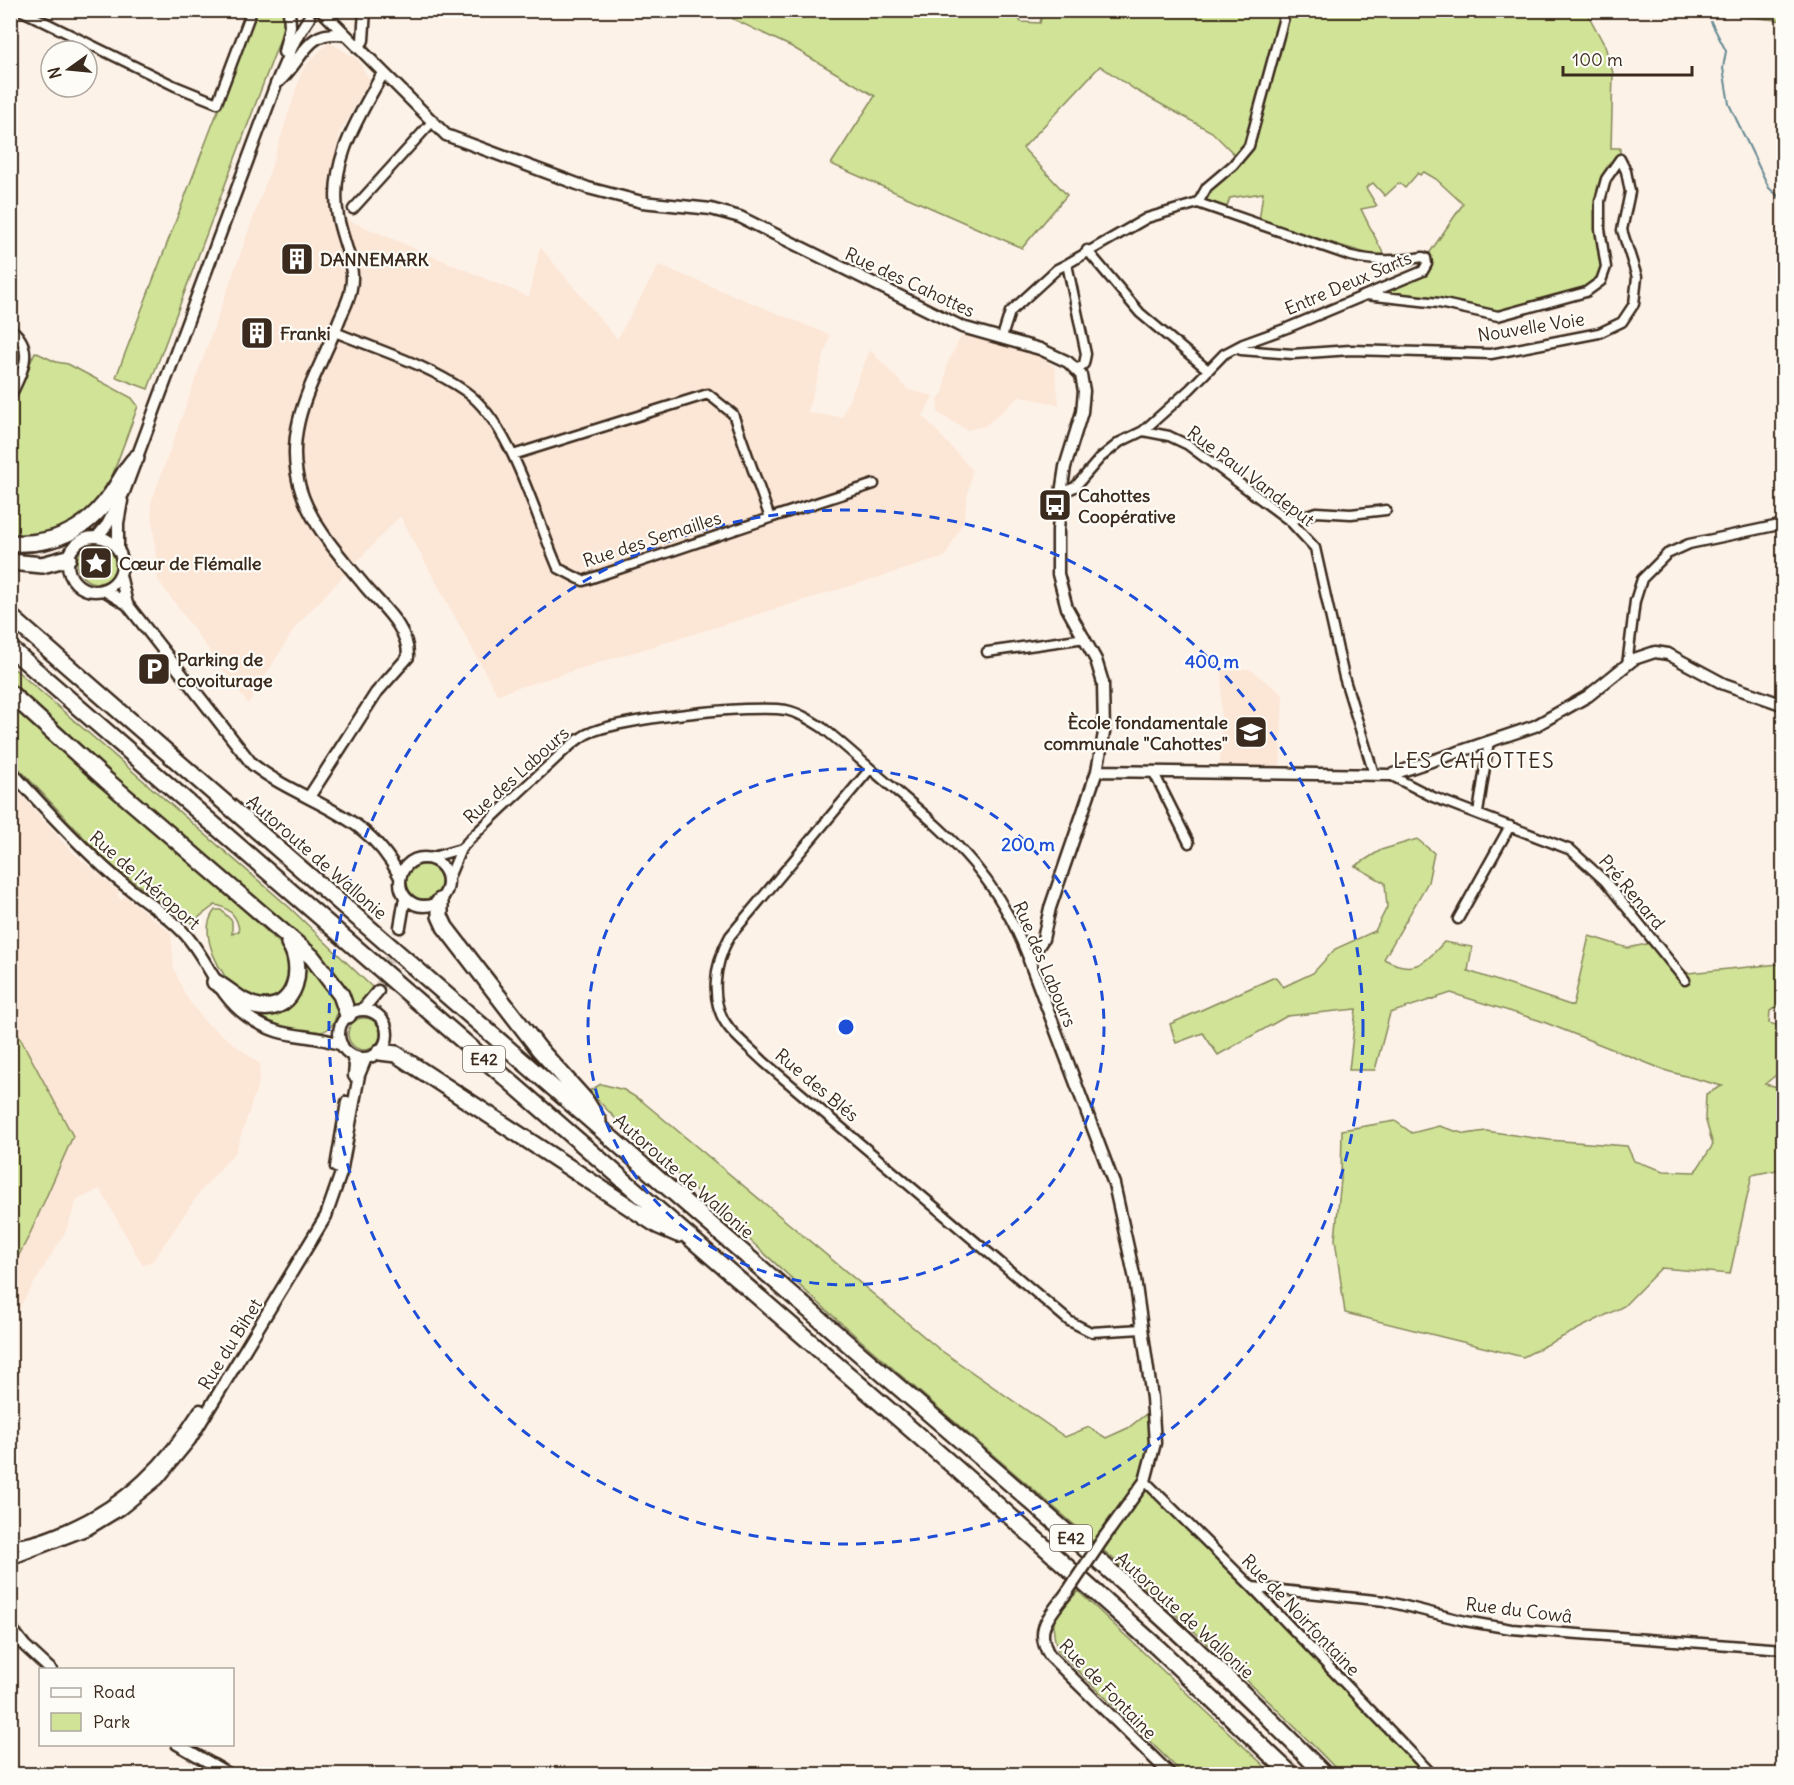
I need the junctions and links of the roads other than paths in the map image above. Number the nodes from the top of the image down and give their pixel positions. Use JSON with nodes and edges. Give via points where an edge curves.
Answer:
{"nodes":[{"id":1,"x":20,"y":10,"type":"edge"},
{"id":2,"x":252,"y":10,"type":"edge"},
{"id":3,"x":289,"y":10,"type":"edge"},
{"id":4,"x":365,"y":10,"type":"edge"},
{"id":5,"x":1286,"y":10,"type":"edge"},
{"id":6,"x":322,"y":11,"type":"edge"},
{"id":7,"x":309,"y":18,"type":"junction"},
{"id":8,"x":345,"y":35,"type":"junction"},
{"id":9,"x":358,"y":48,"type":"junction"},
{"id":10,"x":383,"y":74,"type":"junction"},
{"id":11,"x":276,"y":84,"type":"junction"},
{"id":12,"x":432,"y":122,"type":"junction"},
{"id":13,"x":1198,"y":203,"type":"junction"},
{"id":14,"x":353,"y":209,"type":"dead end"},
{"id":15,"x":1087,"y":250,"type":"junction"},
{"id":16,"x":1067,"y":264,"type":"junction"},
{"id":17,"x":1366,"y":295,"type":"junction"},
{"id":18,"x":10,"y":328,"type":"edge"},
{"id":19,"x":335,"y":332,"type":"junction"},
{"id":20,"x":1002,"y":337,"type":"junction"},
{"id":21,"x":1236,"y":348,"type":"junction"},
{"id":22,"x":1076,"y":370,"type":"junction"},
{"id":23,"x":1208,"y":370,"type":"junction"},
{"id":24,"x":10,"y":398,"type":"edge"},
{"id":25,"x":1143,"y":430,"type":"junction"},
{"id":26,"x":513,"y":455,"type":"junction"},
{"id":27,"x":136,"y":458,"type":"junction"},
{"id":28,"x":874,"y":484,"type":"dead end"},
{"id":29,"x":124,"y":492,"type":"junction"},
{"id":30,"x":1061,"y":493,"type":"junction"},
{"id":31,"x":1386,"y":510,"type":"dead end"},
{"id":32,"x":770,"y":518,"type":"junction"},
{"id":33,"x":1290,"y":521,"type":"junction"},
{"id":34,"x":1784,"y":524,"type":"edge"},
{"id":35,"x":97,"y":537,"type":"junction"},
{"id":36,"x":10,"y":543,"type":"edge"},
{"id":37,"x":118,"y":549,"type":"junction"},
{"id":38,"x":68,"y":558,"type":"junction"},
{"id":39,"x":10,"y":562,"type":"edge"},
{"id":40,"x":120,"y":575,"type":"junction"},
{"id":41,"x":104,"y":590,"type":"junction"},
{"id":42,"x":128,"y":604,"type":"junction"},
{"id":43,"x":10,"y":616,"type":"edge"},
{"id":44,"x":1085,"y":638,"type":"junction"},
{"id":45,"x":10,"y":648,"type":"edge"},
{"id":46,"x":988,"y":654,"type":"dead end"},
{"id":47,"x":1627,"y":665,"type":"junction"},
{"id":48,"x":10,"y":693,"type":"edge"},
{"id":49,"x":1784,"y":705,"type":"edge"},
{"id":50,"x":1489,"y":741,"type":"junction"},
{"id":51,"x":870,"y":769,"type":"junction"},
{"id":52,"x":10,"y":770,"type":"edge"},
{"id":53,"x":1097,"y":771,"type":"junction"},
{"id":54,"x":1154,"y":773,"type":"junction"},
{"id":55,"x":1374,"y":774,"type":"junction"},
{"id":56,"x":1390,"y":775,"type":"junction"},
{"id":57,"x":309,"y":797,"type":"junction"},
{"id":58,"x":1478,"y":813,"type":"junction"},
{"id":59,"x":1510,"y":826,"type":"junction"},
{"id":60,"x":1189,"y":843,"type":"dead end"},
{"id":61,"x":461,"y":849,"type":"junction"},
{"id":62,"x":390,"y":857,"type":"junction"},
{"id":63,"x":429,"y":858,"type":"junction"},
{"id":64,"x":414,"y":859,"type":"junction"},
{"id":65,"x":400,"y":876,"type":"junction"},
{"id":66,"x":448,"y":880,"type":"junction"},
{"id":67,"x":405,"y":898,"type":"junction"},
{"id":68,"x":440,"y":901,"type":"junction"},
{"id":69,"x":418,"y":906,"type":"junction"},
{"id":70,"x":1458,"y":919,"type":"dead end"},
{"id":71,"x":279,"y":928,"type":"junction"},
{"id":72,"x":1029,"y":960,"type":"junction"},
{"id":73,"x":1685,"y":981,"type":"dead end"},
{"id":74,"x":215,"y":982,"type":"junction"},
{"id":75,"x":377,"y":1014,"type":"junction"},
{"id":76,"x":350,"y":1016,"type":"junction"},
{"id":77,"x":318,"y":1038,"type":"junction"},
{"id":78,"x":342,"y":1045,"type":"junction"},
{"id":79,"x":373,"y":1055,"type":"junction"},
{"id":80,"x":352,"y":1056,"type":"junction"},
{"id":81,"x":606,"y":1134,"type":"junction"},
{"id":82,"x":692,"y":1239,"type":"junction"},
{"id":83,"x":1142,"y":1329,"type":"junction"},
{"id":84,"x":1145,"y":1481,"type":"junction"},
{"id":85,"x":10,"y":1545,"type":"edge"},
{"id":86,"x":10,"y":1559,"type":"edge"},
{"id":87,"x":1252,"y":1587,"type":"junction"},
{"id":88,"x":1068,"y":1591,"type":"joint"},
{"id":89,"x":10,"y":1628,"type":"edge"},
{"id":90,"x":1784,"y":1649,"type":"edge"},
{"id":91,"x":49,"y":1668,"type":"edge"},
{"id":92,"x":180,"y":1746,"type":"edge"},
{"id":93,"x":229,"y":1774,"type":"edge"},
{"id":94,"x":1170,"y":1774,"type":"edge"},
{"id":95,"x":1291,"y":1774,"type":"edge"},
{"id":96,"x":1324,"y":1774,"type":"edge"},
{"id":97,"x":1432,"y":1774,"type":"edge"}],
"edges":[{"from":1,"to":2,"type":"street","via":[[217,103]]},
{"from":3,"to":7,"type":"street"},
{"from":3,"to":11,"type":"street","via":[[288,37]]},
{"from":4,"to":9,"type":"street","via":[[363,40]]},
{"from":5,"to":13,"type":"street","via":[[1249,146],[1207,187]]},
{"from":6,"to":7,"type":"street"},
{"from":6,"to":8,"type":"street","name":"Rue des Cahottes"},
{"from":7,"to":11,"type":"street"},
{"from":8,"to":9,"type":"street","name":"Rue des Cahottes"},
{"from":8,"to":11,"type":"street","via":[[329,34],[311,41],[291,72]]},
{"from":9,"to":10,"type":"street","name":"Rue des Cahottes"},
{"from":10,"to":12,"type":"street","name":"Rue des Cahottes"},
{"from":10,"to":19,"type":"street","via":[[348,136],[336,180],[338,216],[350,261],[352,288]]},
{"from":11,"to":27,"type":"street"},
{"from":12,"to":14,"type":"street"},
{"from":12,"to":20,"type":"street","name":"Rue des Cahottes","via":[[446,135],[588,188],[642,202],[711,209],[740,217],[962,327]]},
{"from":13,"to":15,"type":"street","via":[[1147,218]]},
{"from":13,"to":17,"type":"street","name":"Entre Deux Sarts","via":[[1351,256],[1374,261],[1426,258],[1423,271]]},
{"from":15,"to":16,"type":"street"},
{"from":15,"to":23,"type":"street","via":[[1140,313]]},
{"from":16,"to":20,"type":"street","via":[[1011,312]]},
{"from":16,"to":22,"type":"street","via":[[1086,354],[1084,364]]},
{"from":17,"to":21,"type":"street","name":"Entre Deux Sarts"},
{"from":17,"to":21,"type":"street","name":"Nouvelle Voie","via":[[1439,303],[1498,316],[1586,291],[1601,281],[1606,267],[1599,201],[1606,179],[1620,159],[1630,192],[1622,230],[1637,277],[1634,304],[1622,322],[1599,333],[1491,354],[1351,350],[1293,354]]},
{"from":18,"to":24,"type":"street","via":[[21,336],[26,357]]},
{"from":19,"to":26,"type":"street","name":"Rue des Semailles","via":[[439,375],[467,392],[492,418]]},
{"from":19,"to":57,"type":"street","via":[[298,416],[294,439],[299,483],[313,518],[328,540],[400,628],[408,657],[376,693]]},
{"from":20,"to":22,"type":"street","name":"Rue des Cahottes","via":[[1040,349]]},
{"from":21,"to":23,"type":"street","name":"Entre Deux Sarts"},
{"from":22,"to":30,"type":"street","via":[[1084,391],[1082,412]]},
{"from":23,"to":25,"type":"street","name":"Entre Deux Sarts"},
{"from":25,"to":30,"type":"street","via":[[1120,442],[1075,487]]},
{"from":25,"to":33,"type":"street","name":"Rue Paul Vandeput","via":[[1188,445]]},
{"from":26,"to":32,"type":"street","via":[[708,394],[733,414]]},
{"from":26,"to":32,"type":"street","name":"Rue des Semailles","via":[[558,568],[583,581]]},
{"from":27,"to":29,"type":"street"},
{"from":27,"to":36,"type":"highway","via":[[109,499],[86,523],[50,540]]},
{"from":28,"to":32,"type":"street","name":"Rue des Semailles"},
{"from":29,"to":35,"type":"street"},
{"from":29,"to":37,"type":"street"},
{"from":30,"to":44,"type":"street","via":[[1058,574],[1066,608]]},
{"from":31,"to":33,"type":"street","via":[[1316,512]]},
{"from":33,"to":55,"type":"street","name":"Rue Paul Vandeput","via":[[1315,548],[1339,656]]},
{"from":34,"to":47,"type":"street","via":[[1689,544],[1667,555],[1642,579],[1635,601]]},
{"from":35,"to":37,"type":"street","via":[[109,540]]},
{"from":35,"to":38,"type":"street","via":[[79,542]]},
{"from":37,"to":40,"type":"street"},
{"from":38,"to":39,"type":"highway","via":[[42,565]]},
{"from":38,"to":41,"type":"street","via":[[75,583],[87,590]]},
{"from":40,"to":41,"type":"street"},
{"from":40,"to":42,"type":"street"},
{"from":41,"to":42,"type":"street"},
{"from":42,"to":57,"type":"street","via":[[252,764],[277,783]]},
{"from":43,"to":81,"type":"highway","name":"Autoroute de Wallonie","number":"E42"},
{"from":44,"to":46,"type":"street"},
{"from":44,"to":53,"type":"street","via":[[1096,660],[1104,693],[1105,724]]},
{"from":45,"to":82,"type":"highway","number":"E42"},
{"from":47,"to":49,"type":"street","via":[[1646,653],[1668,654],[1724,684]]},
{"from":47,"to":50,"type":"street","via":[[1588,696],[1535,726]]},
{"from":48,"to":71,"type":"highway"},
{"from":50,"to":56,"type":"street"},
{"from":50,"to":58,"type":"street"},
{"from":51,"to":61,"type":"street","name":"Rue des Labours","via":[[805,717],[779,709],[741,709],[604,728],[587,734],[567,749]]},
{"from":51,"to":72,"type":"street","name":"Rue des Labours","via":[[960,846],[995,891]]},
{"from":51,"to":83,"type":"street","name":"Rue des Blés","via":[[729,936],[717,968],[715,989],[720,1010],[729,1028],[764,1062],[1069,1321],[1091,1332]]},
{"from":52,"to":74,"type":"street","name":"Rue de l'Aéroport","via":[[88,853],[183,932]]},
{"from":53,"to":54,"type":"street"},
{"from":53,"to":72,"type":"street","via":[[1043,939]]},
{"from":54,"to":55,"type":"street"},
{"from":54,"to":60,"type":"street"},
{"from":55,"to":56,"type":"street"},
{"from":56,"to":58,"type":"street","name":"Pré Renard","via":[[1433,797]]},
{"from":57,"to":62,"type":"street","via":[[353,821]]},
{"from":58,"to":59,"type":"street","name":"Pré Renard"},
{"from":59,"to":70,"type":"street"},
{"from":59,"to":73,"type":"street","name":"Pré Renard","via":[[1579,855],[1605,881]]},
{"from":61,"to":63,"type":"street","name":"Rue des Labours"},
{"from":61,"to":66,"type":"street","name":"Rue des Labours"},
{"from":62,"to":64,"type":"street"},
{"from":62,"to":65,"type":"street"},
{"from":63,"to":64,"type":"street"},
{"from":63,"to":66,"type":"street","via":[[442,866]]},
{"from":64,"to":65,"type":"street"},
{"from":65,"to":67,"type":"street"},
{"from":66,"to":68,"type":"street"},
{"from":67,"to":69,"type":"street"},
{"from":67,"to":69,"type":"street","via":[[402,923]]},
{"from":68,"to":69,"type":"street"},
{"from":68,"to":81,"type":"highway","via":[[445,927],[539,1048],[585,1100]]},
{"from":71,"to":74,"type":"highway","via":[[297,957],[297,980],[287,998],[261,1007]]},
{"from":71,"to":76,"type":"highway","via":[[331,979]]},
{"from":72,"to":83,"type":"street","name":"Rue des Labours","via":[[1114,1184]]},
{"from":74,"to":77,"type":"street","name":"Rue de l'Aéroport","via":[[236,1008],[261,1025],[290,1036]]},
{"from":75,"to":76,"type":"street"},
{"from":75,"to":76,"type":"street","name":"Rue du Bihet","via":[[378,991]]},
{"from":75,"to":79,"type":"street","name":"Rue du Bihet","via":[[383,1020],[387,1037]]},
{"from":76,"to":77,"type":"street"},
{"from":76,"to":78,"type":"street","via":[[339,1035]]},
{"from":77,"to":78,"type":"street","name":"Rue de l'Aéroport"},
{"from":78,"to":80,"type":"street"},
{"from":79,"to":80,"type":"street"},
{"from":79,"to":82,"type":"highway","via":[[396,1054],[657,1225]]},
{"from":79,"to":86,"type":"street","name":"Rue du Bihet","via":[[359,1075],[341,1173],[326,1216],[190,1440],[158,1479],[121,1509],[88,1529]]},
{"from":80,"to":85,"type":"street","name":"Rue du Bihet","via":[[354,1073],[335,1171],[320,1213],[182,1439],[150,1476],[114,1505],[56,1534]]},
{"from":81,"to":96,"type":"highway","name":"Autoroute de Wallonie","number":"E42","via":[[1158,1615]]},
{"from":82,"to":95,"type":"highway","number":"E42","via":[[1150,1640]]},
{"from":83,"to":84,"type":"street","name":"Rue des Labours","via":[[1155,1443]]},
{"from":84,"to":87,"type":"street","name":"Rue de Noirfontaine"},
{"from":84,"to":88,"type":"street","name":"Rue des Labours","bridge":true},
{"from":87,"to":90,"type":"street","name":"Rue du Cowâ","via":[[1385,1601],[1510,1629]]},
{"from":87,"to":97,"type":"street","name":"Rue de Noirfontaine"},
{"from":88,"to":94,"type":"street","name":"Rue de Fontaine","via":[[1041,1631],[1042,1644]]},
{"from":89,"to":91,"type":"street"},
{"from":92,"to":93,"type":"street"}]}
